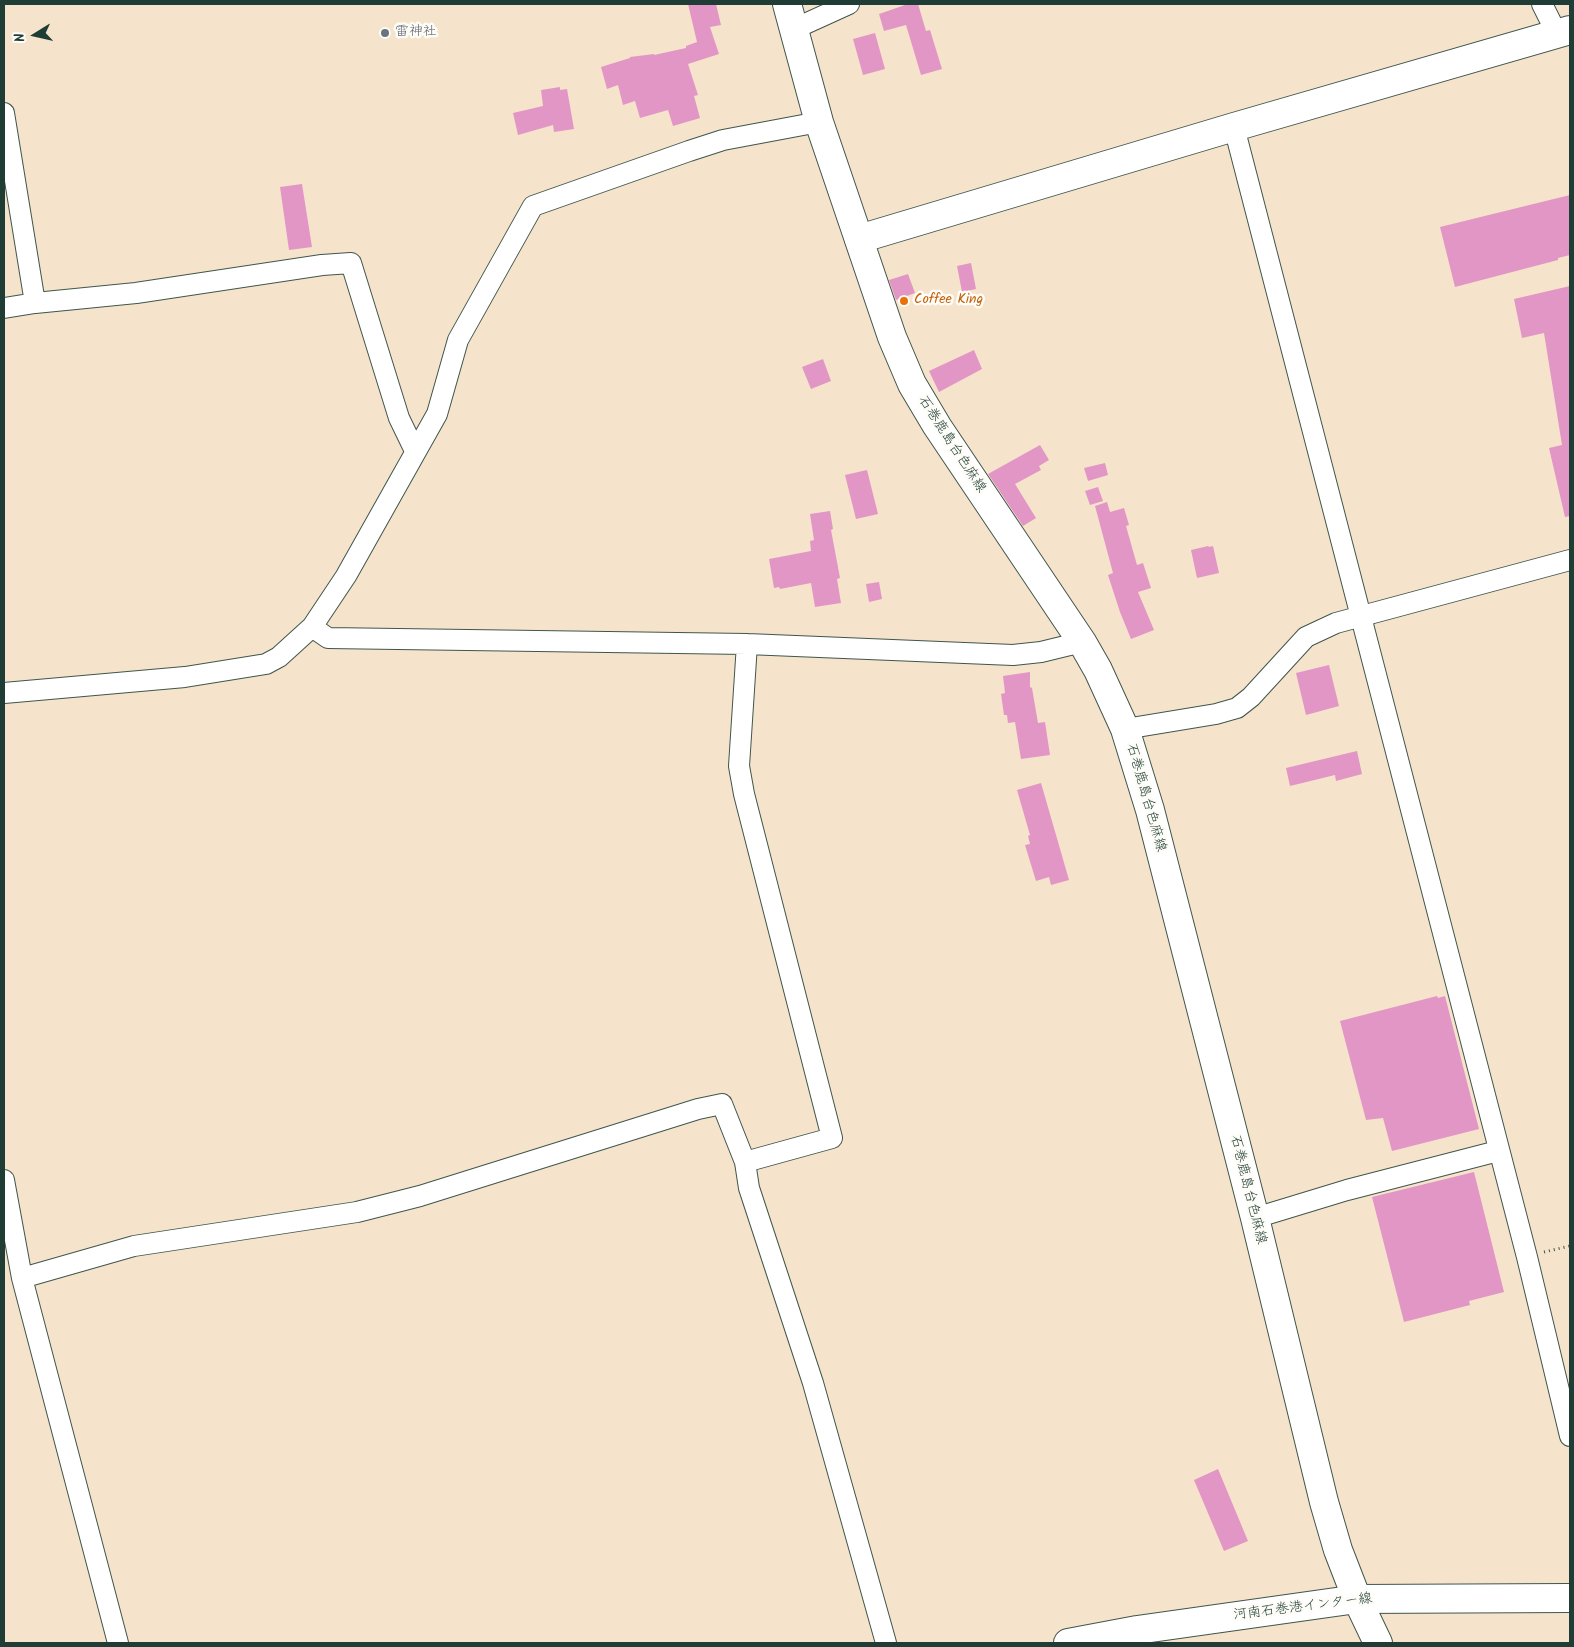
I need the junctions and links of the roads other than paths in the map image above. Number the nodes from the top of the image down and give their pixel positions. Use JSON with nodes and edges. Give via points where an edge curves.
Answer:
{"nodes":[{"id":1,"x":849,"y":4,"type":"edge"},
{"id":2,"x":1542,"y":4,"type":"edge"},
{"id":3,"x":791,"y":16,"type":"edge"},
{"id":4,"x":1564,"y":32,"type":"edge"},
{"id":5,"x":4,"y":113,"type":"edge"},
{"id":6,"x":819,"y":122,"type":"junction"},
{"id":7,"x":1234,"y":128,"type":"junction"},
{"id":8,"x":859,"y":239,"type":"junction"},
{"id":9,"x":35,"y":303,"type":"junction"},
{"id":10,"x":4,"y":308,"type":"edge"},
{"id":11,"x":416,"y":451,"type":"junction"},
{"id":12,"x":1570,"y":560,"type":"edge"},
{"id":13,"x":1362,"y":615,"type":"junction"},
{"id":14,"x":312,"y":627,"type":"junction"},
{"id":15,"x":1082,"y":642,"type":"junction"},
{"id":16,"x":747,"y":644,"type":"junction"},
{"id":17,"x":4,"y":693,"type":"edge"},
{"id":18,"x":1125,"y":729,"type":"junction"},
{"id":19,"x":1498,"y":1151,"type":"junction"},
{"id":20,"x":745,"y":1162,"type":"junction"},
{"id":21,"x":4,"y":1180,"type":"edge"},
{"id":22,"x":1255,"y":1218,"type":"junction"},
{"id":23,"x":22,"y":1278,"type":"junction"},
{"id":24,"x":1570,"y":1436,"type":"edge"},
{"id":25,"x":1570,"y":1598,"type":"edge"},
{"id":26,"x":1357,"y":1599,"type":"junction"},
{"id":27,"x":118,"y":1643,"type":"edge"},
{"id":28,"x":886,"y":1643,"type":"edge"},
{"id":29,"x":1068,"y":1643,"type":"edge"},
{"id":30,"x":1378,"y":1643,"type":"edge"}],
"edges":[{"from":1,"to":3,"type":"street"},
{"from":2,"to":4,"type":"street"},
{"from":3,"to":6,"type":"main road","name":"石巻鹿島台色麻線"},
{"from":4,"to":7,"type":"main road"},
{"from":5,"to":9,"type":"street"},
{"from":6,"to":8,"type":"main road","name":"石巻鹿島台色麻線"},
{"from":6,"to":11,"type":"street","via":[[723,140],[533,206],[458,340],[436,414]]},
{"from":7,"to":8,"type":"main road"},
{"from":7,"to":13,"type":"street"},
{"from":8,"to":15,"type":"main road","name":"石巻鹿島台色麻線","via":[[892,337],[912,384]]},
{"from":9,"to":10,"type":"street"},
{"from":9,"to":11,"type":"street","via":[[136,293],[351,263],[399,418]]},
{"from":11,"to":14,"type":"street","via":[[346,576]]},
{"from":12,"to":13,"type":"street"},
{"from":13,"to":18,"type":"street","via":[[1306,638],[1237,708]]},
{"from":13,"to":19,"type":"street"},
{"from":14,"to":16,"type":"street","via":[[328,638]]},
{"from":14,"to":17,"type":"street","via":[[279,657],[266,664],[184,677]]},
{"from":15,"to":16,"type":"street","via":[[1013,655]]},
{"from":15,"to":18,"type":"main road","name":"石巻鹿島台色麻線"},
{"from":16,"to":20,"type":"street","via":[[739,766],[832,1138]]},
{"from":18,"to":22,"type":"main road","name":"石巻鹿島台色麻線","via":[[1150,810]]},
{"from":19,"to":22,"type":"street","via":[[1347,1190]]},
{"from":19,"to":24,"type":"street"},
{"from":20,"to":23,"type":"street","via":[[722,1104],[698,1108],[429,1194],[357,1212],[134,1246]]},
{"from":20,"to":28,"type":"street","via":[[749,1188],[813,1383]]},
{"from":21,"to":23,"type":"street"},
{"from":22,"to":26,"type":"main road","name":"石巻鹿島台色麻線","via":[[1324,1502]]},
{"from":23,"to":27,"type":"street"},
{"from":25,"to":26,"type":"main road","name":"河南石巻港インター線"},
{"from":26,"to":29,"type":"main road","name":"河南石巻港インター線"},
{"from":26,"to":30,"type":"main road","name":"石巻鹿島台色麻線"}]}
